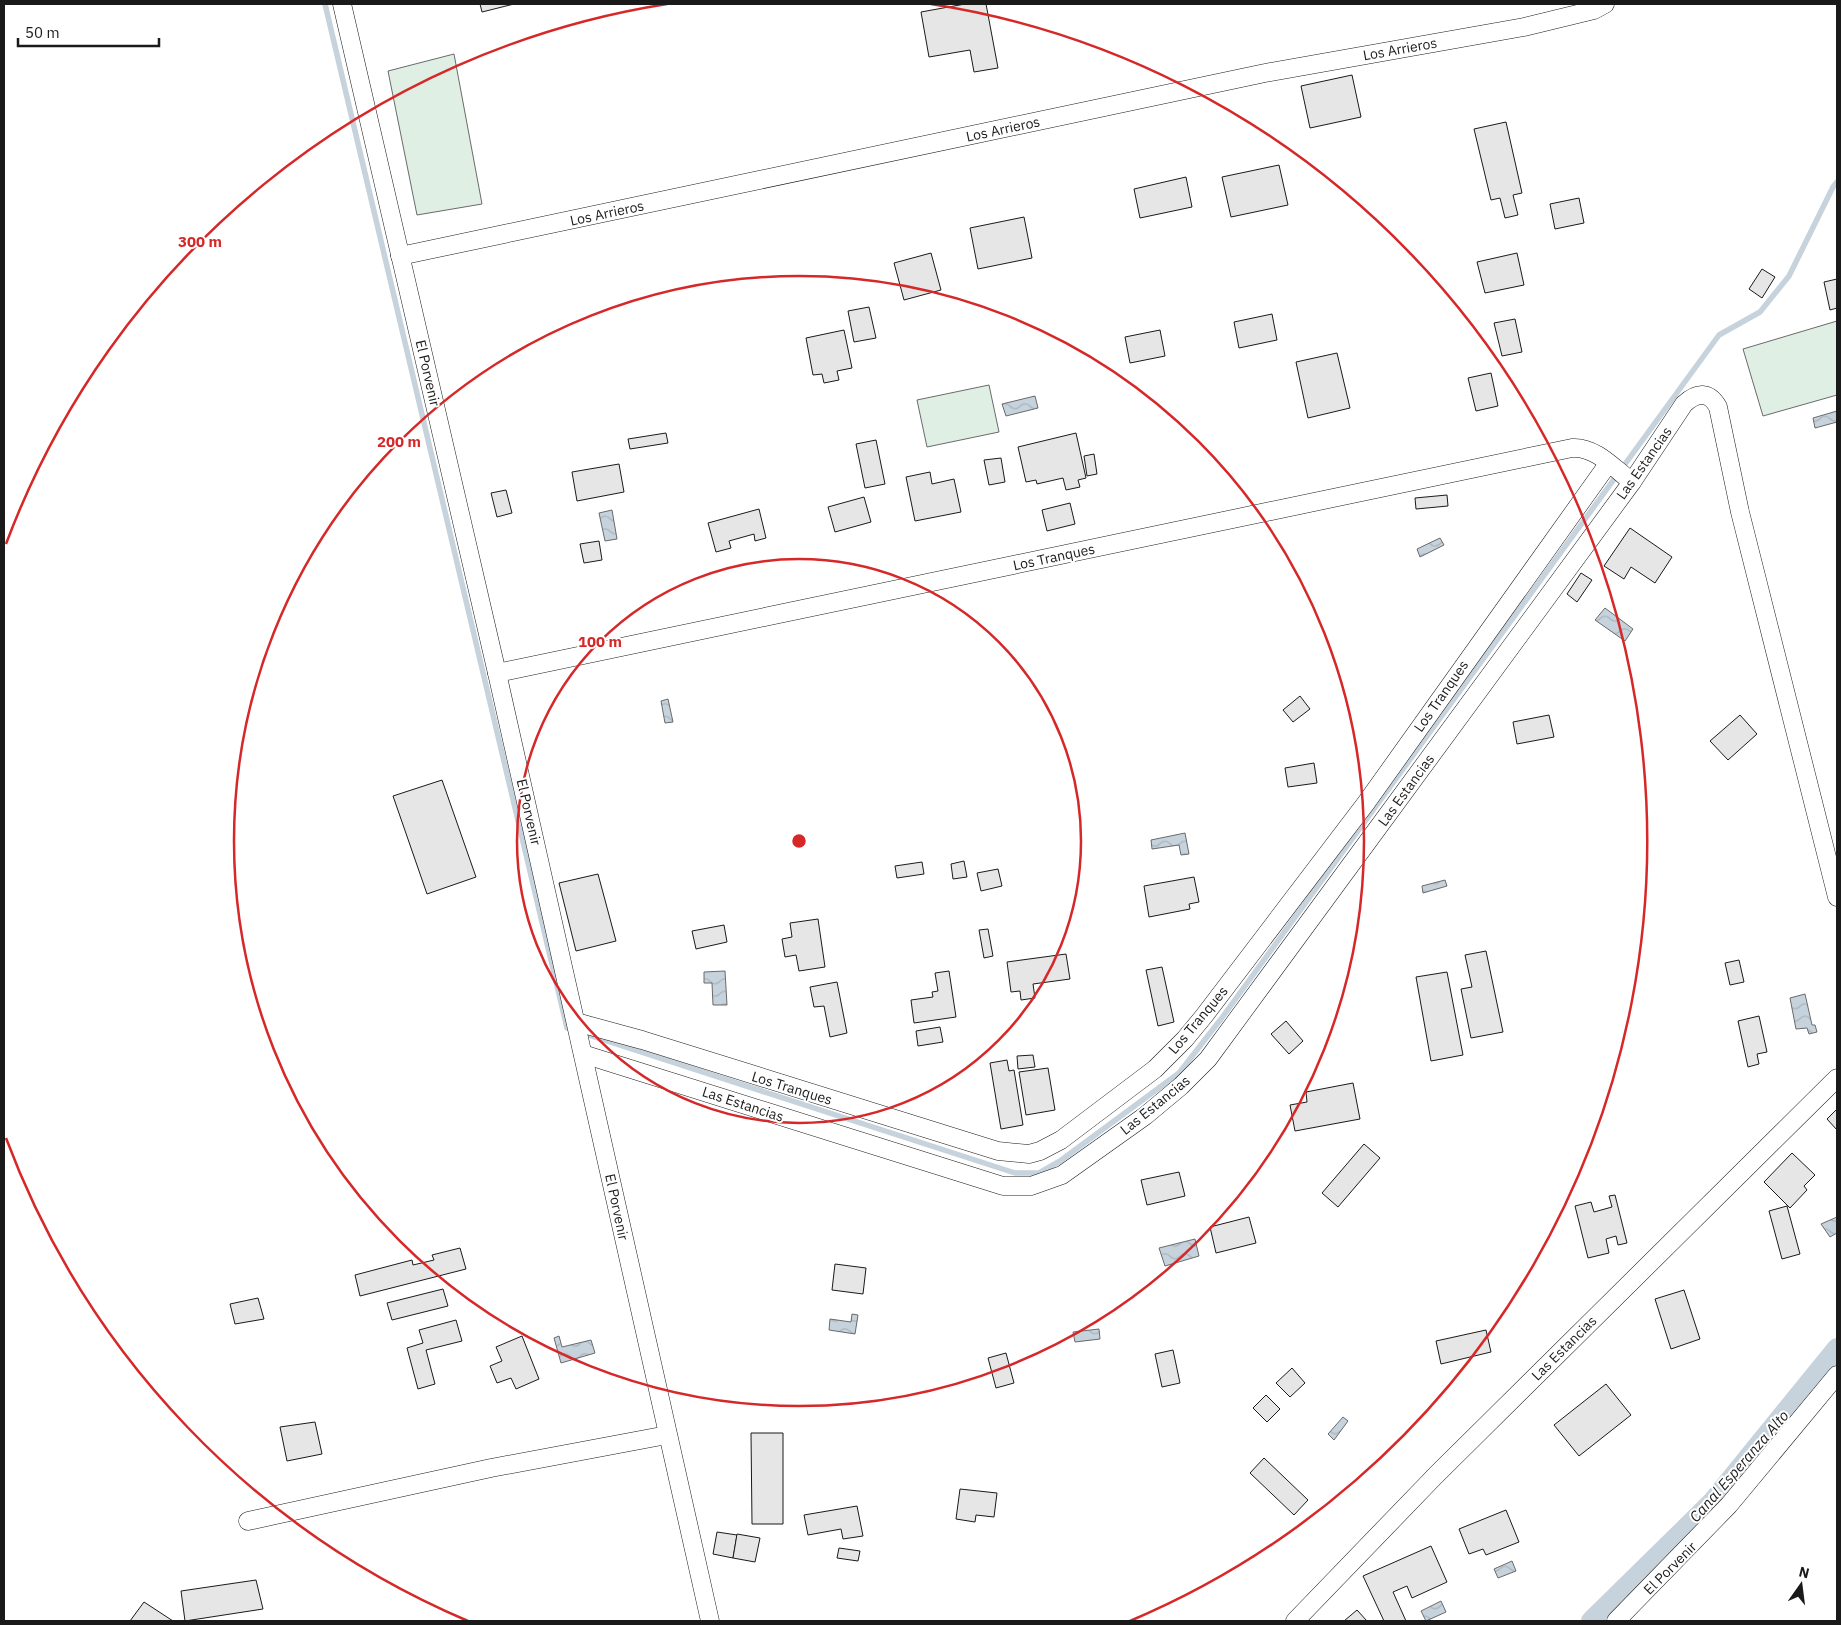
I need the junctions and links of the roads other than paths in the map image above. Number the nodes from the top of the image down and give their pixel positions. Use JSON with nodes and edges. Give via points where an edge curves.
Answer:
{"nodes":[{"id":1,"x":342,"y":4,"type":"edge"},
{"id":2,"x":1605,"y":4,"type":"edge"},
{"id":3,"x":400,"y":256,"type":"junction"},
{"id":4,"x":1608,"y":464,"type":"junction"},
{"id":5,"x":1632,"y":482,"type":"junction"},
{"id":6,"x":497,"y":673,"type":"junction"},
{"id":7,"x":1837,"y":897,"type":"edge"},
{"id":8,"x":1221,"y":994,"type":"junction"},
{"id":9,"x":1243,"y":1011,"type":"junction"},
{"id":10,"x":576,"y":1022,"type":"junction"},
{"id":11,"x":583,"y":1054,"type":"junction"},
{"id":12,"x":1837,"y":1078,"type":"edge"},
{"id":13,"x":1837,"y":1375,"type":"edge"},
{"id":14,"x":667,"y":1435,"type":"junction"},
{"id":15,"x":248,"y":1521,"type":"dead end"},
{"id":16,"x":710,"y":1621,"type":"edge"},
{"id":17,"x":1295,"y":1621,"type":"edge"},
{"id":18,"x":1616,"y":1621,"type":"edge"}],
"edges":[{"from":1,"to":3,"type":"street","name":"El Porvenir"},
{"from":2,"to":3,"type":"street","name":"Los Arrieros","via":[[1594,10],[1524,27],[1265,73]]},
{"from":3,"to":6,"type":"street","name":"El Porvenir"},
{"from":4,"to":5,"type":"street","name":"Los Tranques"},
{"from":4,"to":6,"type":"street","name":"Los Tranques","via":[[1590,451],[1572,448]]},
{"from":4,"to":8,"type":"street","name":"Los Tranques","via":[[1366,803]]},
{"from":5,"to":7,"type":"street","name":"Las Estancias","via":[[1690,399],[1705,394],[1714,401]]},
{"from":5,"to":9,"type":"street","name":"Las Estancias"},
{"from":6,"to":10,"type":"street","name":"El Porvenir"},
{"from":8,"to":9,"type":"street"},
{"from":8,"to":10,"type":"street","name":"Los Tranques","via":[[1185,1039],[1155,1069],[1051,1146],[1019,1154],[998,1151]]},
{"from":9,"to":11,"type":"street","name":"Las Estancias","via":[[1208,1059],[1164,1101],[1062,1175],[1031,1186],[1003,1186],[989,1182]]},
{"from":10,"to":11,"type":"street","name":"El Porvenir"},
{"from":11,"to":14,"type":"street","name":"El Porvenir"},
{"from":12,"to":17,"type":"street","name":"Las Estancias","via":[[1436,1475]]},
{"from":13,"to":18,"type":"street","name":"El Porvenir","via":[[1729,1506]]},
{"from":14,"to":15,"type":"street","via":[[481,1470]]},
{"from":14,"to":16,"type":"street","name":"El Porvenir"}]}
